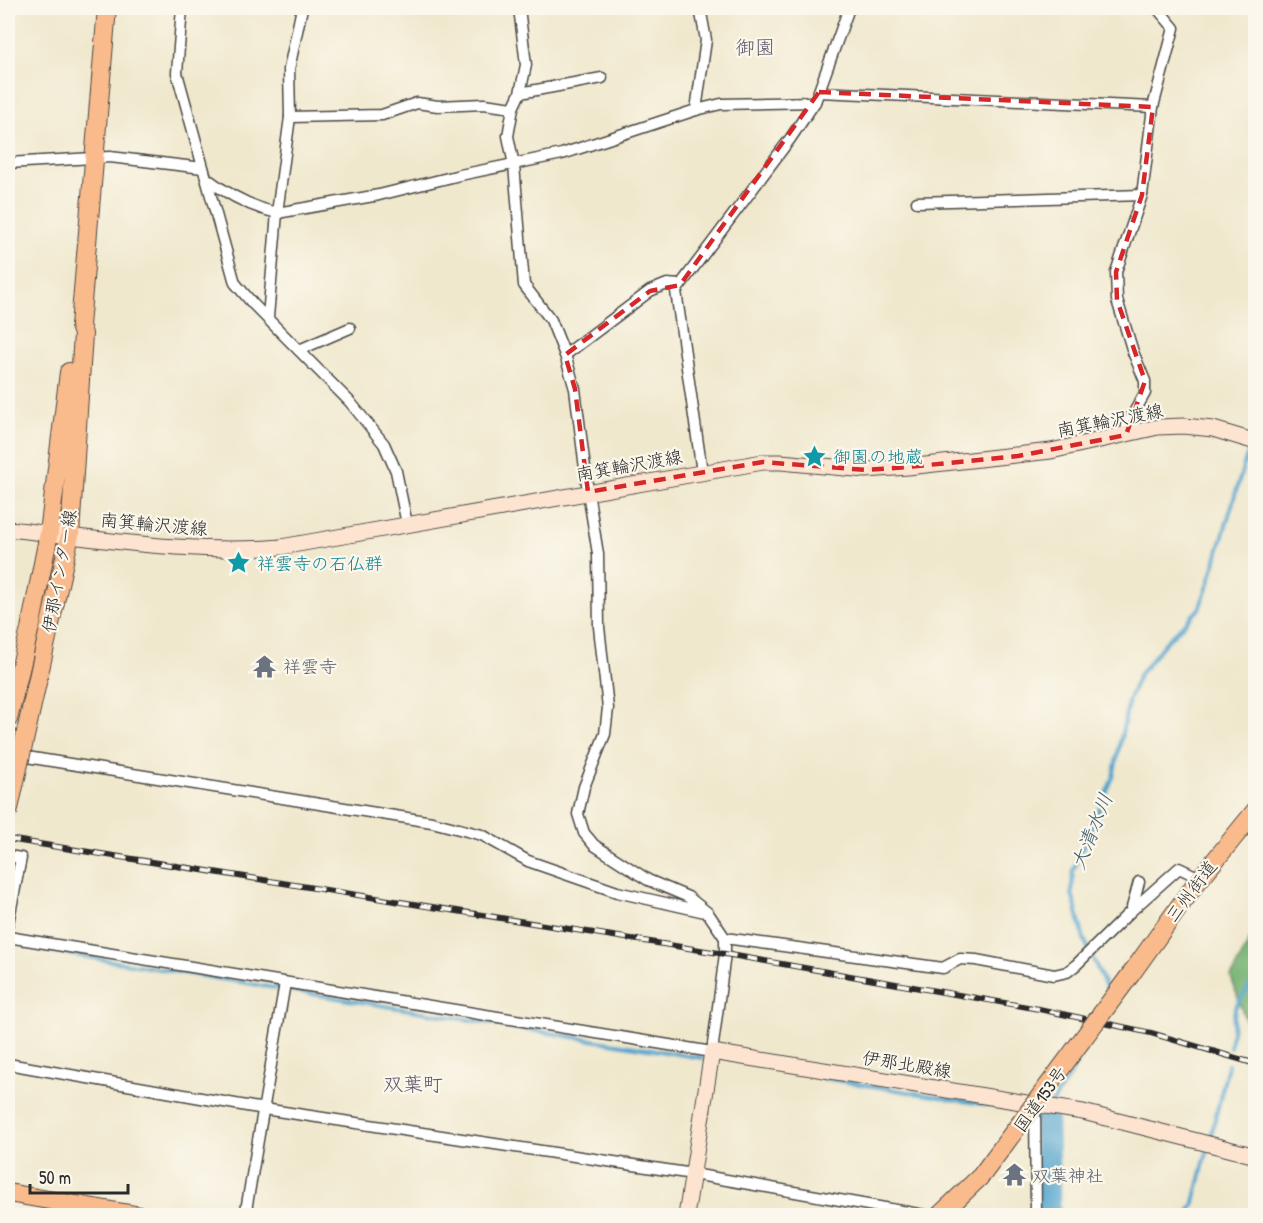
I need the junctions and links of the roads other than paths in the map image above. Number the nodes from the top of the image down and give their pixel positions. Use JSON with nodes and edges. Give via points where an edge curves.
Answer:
{"nodes":[{"id":1,"x":108,"y":8,"type":"edge"},
{"id":2,"x":182,"y":8,"type":"edge"},
{"id":3,"x":302,"y":8,"type":"edge"},
{"id":4,"x":519,"y":8,"type":"edge"},
{"id":5,"x":700,"y":8,"type":"edge"},
{"id":6,"x":849,"y":8,"type":"edge"},
{"id":7,"x":1157,"y":8,"type":"edge"},
{"id":8,"x":602,"y":78,"type":"dead end"},
{"id":9,"x":520,"y":93,"type":"junction"},
{"id":10,"x":817,"y":97,"type":"junction"},
{"id":11,"x":1153,"y":107,"type":"junction"},
{"id":12,"x":513,"y":108,"type":"junction"},
{"id":13,"x":696,"y":110,"type":"junction"},
{"id":14,"x":290,"y":117,"type":"junction"},
{"id":15,"x":94,"y":157,"type":"junction"},
{"id":16,"x":8,"y":163,"type":"edge"},
{"id":17,"x":514,"y":165,"type":"junction"},
{"id":18,"x":205,"y":173,"type":"junction"},
{"id":19,"x":1142,"y":195,"type":"junction"},
{"id":20,"x":917,"y":202,"type":"dead end"},
{"id":21,"x":277,"y":213,"type":"junction"},
{"id":22,"x":680,"y":285,"type":"junction"},
{"id":23,"x":268,"y":318,"type":"junction"},
{"id":24,"x":80,"y":326,"type":"junction"},
{"id":25,"x":350,"y":328,"type":"dead end"},
{"id":26,"x":299,"y":350,"type":"junction"},
{"id":27,"x":565,"y":355,"type":"junction"},
{"id":28,"x":1126,"y":435,"type":"junction"},
{"id":29,"x":1256,"y":442,"type":"edge"},
{"id":30,"x":702,"y":472,"type":"junction"},
{"id":31,"x":588,"y":492,"type":"junction"},
{"id":32,"x":407,"y":524,"type":"junction"},
{"id":33,"x":8,"y":529,"type":"edge"},
{"id":34,"x":49,"y":533,"type":"junction"},
{"id":35,"x":69,"y":535,"type":"junction"},
{"id":36,"x":8,"y":719,"type":"edge"},
{"id":37,"x":8,"y":754,"type":"edge"},
{"id":38,"x":1256,"y":810,"type":"edge"},
{"id":39,"x":8,"y":813,"type":"edge"},
{"id":40,"x":8,"y":856,"type":"edge"},
{"id":41,"x":1200,"y":878,"type":"junction"},
{"id":42,"x":1139,"y":882,"type":"dead end"},
{"id":43,"x":1131,"y":911,"type":"junction"},
{"id":44,"x":708,"y":913,"type":"junction"},
{"id":45,"x":8,"y":923,"type":"edge"},
{"id":46,"x":8,"y":937,"type":"edge"},
{"id":47,"x":725,"y":938,"type":"junction"},
{"id":48,"x":1131,"y":974,"type":"joint"},
{"id":49,"x":284,"y":987,"type":"junction"},
{"id":50,"x":712,"y":1052,"type":"junction"},
{"id":51,"x":8,"y":1064,"type":"edge"},
{"id":52,"x":1044,"y":1106,"type":"junction"},
{"id":53,"x":264,"y":1109,"type":"junction"},
{"id":54,"x":1256,"y":1156,"type":"edge"},
{"id":55,"x":693,"y":1174,"type":"junction"},
{"id":56,"x":8,"y":1193,"type":"edge"},
{"id":57,"x":141,"y":1215,"type":"edge"},
{"id":58,"x":245,"y":1215,"type":"edge"},
{"id":59,"x":686,"y":1215,"type":"edge"},
{"id":60,"x":930,"y":1215,"type":"edge"},
{"id":61,"x":939,"y":1215,"type":"edge"},
{"id":62,"x":1036,"y":1215,"type":"edge"}],
"edges":[{"from":1,"to":15,"type":"main road","name":"伊那インター線"},
{"from":2,"to":18,"type":"street","via":[[177,73]]},
{"from":3,"to":14,"type":"street","via":[[289,69]]},
{"from":4,"to":9,"type":"street","via":[[526,64]]},
{"from":5,"to":13,"type":"street","via":[[706,40]]},
{"from":6,"to":10,"type":"street"},
{"from":7,"to":11,"type":"street","via":[[1174,28]]},
{"from":8,"to":9,"type":"street"},
{"from":9,"to":12,"type":"street"},
{"from":10,"to":11,"type":"street"},
{"from":10,"to":13,"type":"street","via":[[721,104]]},
{"from":10,"to":22,"type":"street"},
{"from":11,"to":19,"type":"street"},
{"from":12,"to":14,"type":"street","via":[[417,103],[382,115]]},
{"from":12,"to":17,"type":"street","via":[[508,136]]},
{"from":13,"to":17,"type":"street","via":[[562,154]]},
{"from":14,"to":21,"type":"street"},
{"from":15,"to":16,"type":"street"},
{"from":15,"to":18,"type":"street"},
{"from":15,"to":24,"type":"main road","name":"伊那インター線"},
{"from":17,"to":21,"type":"street"},
{"from":17,"to":27,"type":"street","via":[[524,285],[551,320]]},
{"from":18,"to":21,"type":"street","via":[[222,191]]},
{"from":18,"to":23,"type":"street","via":[[236,284]]},
{"from":19,"to":20,"type":"street"},
{"from":19,"to":28,"type":"street","via":[[1116,273],[1117,300],[1145,381],[1144,393],[1127,425]]},
{"from":21,"to":23,"type":"street"},
{"from":22,"to":27,"type":"street","via":[[668,284],[650,291]]},
{"from":22,"to":30,"type":"street","via":[[676,291]]},
{"from":23,"to":26,"type":"street"},
{"from":24,"to":34,"type":"main road","name":"伊那インター線","via":[[73,344]]},
{"from":24,"to":35,"type":"main road","name":"伊那インター線","via":[[83,334]]},
{"from":25,"to":26,"type":"street"},
{"from":26,"to":32,"type":"street","via":[[384,444],[396,471]]},
{"from":27,"to":31,"type":"street","via":[[575,389]]},
{"from":28,"to":29,"type":"main road","name":"南箕輪沢渡線","via":[[1184,426],[1213,429]]},
{"from":28,"to":30,"type":"main road","name":"南箕輪沢渡線","via":[[1029,455],[866,471],[763,462]]},
{"from":30,"to":31,"type":"main road","name":"南箕輪沢渡線"},
{"from":31,"to":32,"type":"main road","name":"南箕輪沢渡線"},
{"from":31,"to":44,"type":"street","via":[[598,554],[598,627],[608,708],[605,734],[584,787],[578,814],[580,824],[594,845],[608,855],[648,880],[688,897]]},
{"from":32,"to":35,"type":"main road","name":"南箕輪沢渡線","via":[[255,549],[149,545]]},
{"from":33,"to":34,"type":"main road","name":"南箕輪沢渡線"},
{"from":34,"to":35,"type":"main road","name":"南箕輪沢渡線"},
{"from":34,"to":36,"type":"main road","name":"伊那インター線"},
{"from":35,"to":39,"type":"main road","name":"伊那インター線","bridge":true},
{"from":37,"to":44,"type":"street","via":[[432,822],[482,835],[528,861],[617,892]]},
{"from":38,"to":41,"type":"main road","name":"三州街道"},
{"from":40,"to":45,"type":"street","via":[[21,858]]},
{"from":41,"to":43,"type":"street","via":[[1179,868]]},
{"from":41,"to":48,"type":"main road","name":"三州街道"},
{"from":42,"to":43,"type":"street"},
{"from":43,"to":47,"type":"street","via":[[1067,972],[1054,975],[960,958],[943,968]]},
{"from":44,"to":47,"type":"street"},
{"from":46,"to":49,"type":"street"},
{"from":47,"to":50,"type":"street"},
{"from":48,"to":61,"type":"main road","name":"国道153号","bridge":true,"via":[[981,1176]]},
{"from":49,"to":50,"type":"street"},
{"from":49,"to":53,"type":"street"},
{"from":50,"to":52,"type":"main road","name":"伊那北殿線"},
{"from":50,"to":55,"type":"main road"},
{"from":51,"to":53,"type":"street"},
{"from":52,"to":54,"type":"main road","name":"伊那北殿線","via":[[1083,1112]]},
{"from":52,"to":62,"type":"street"},
{"from":53,"to":55,"type":"street"},
{"from":53,"to":58,"type":"street"},
{"from":55,"to":59,"type":"main road"},
{"from":55,"to":60,"type":"street"},
{"from":56,"to":57,"type":"main road"}]}
